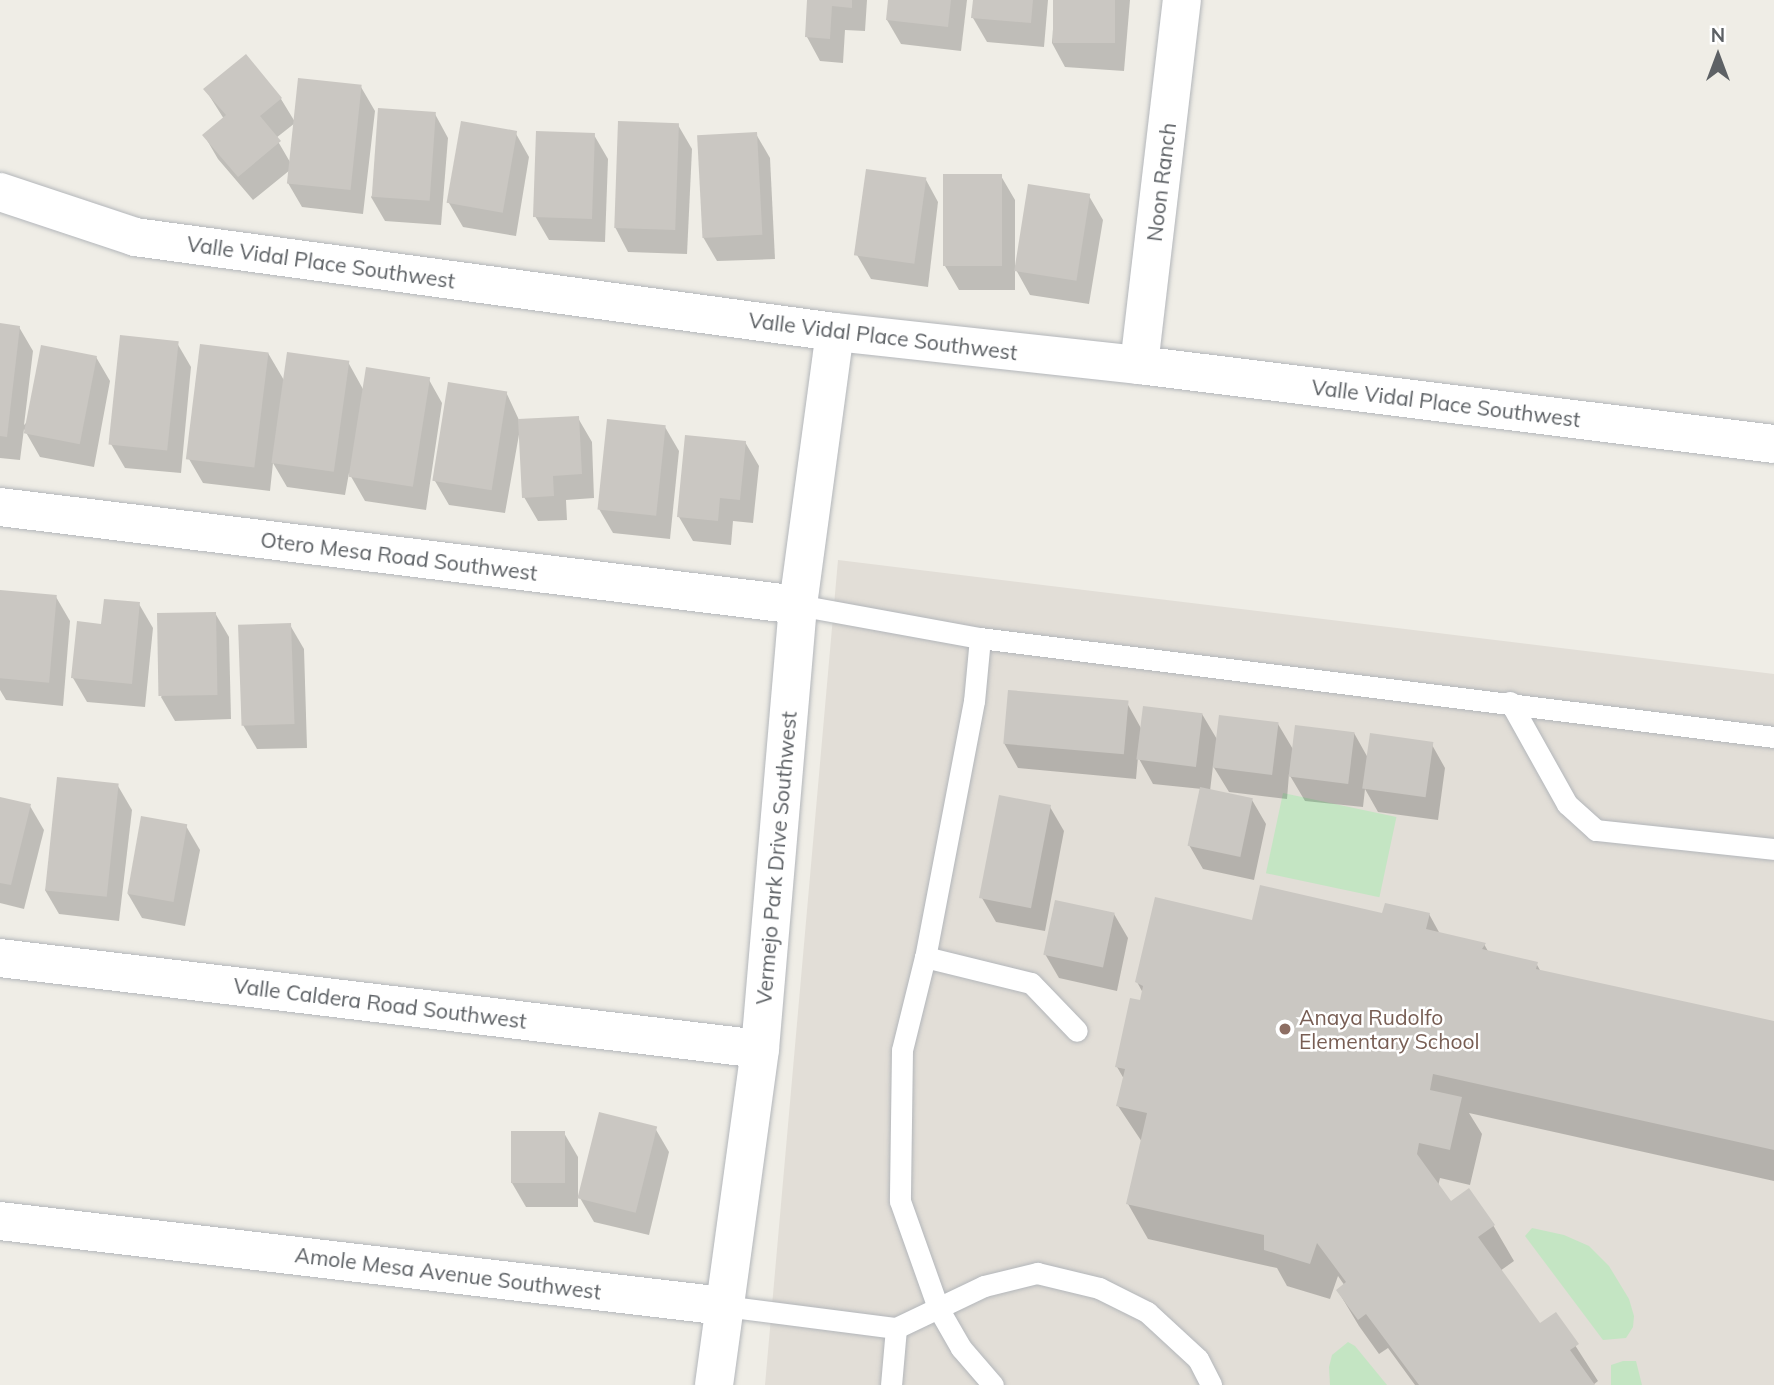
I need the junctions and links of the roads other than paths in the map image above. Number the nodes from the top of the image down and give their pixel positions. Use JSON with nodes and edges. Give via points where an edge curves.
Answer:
{"nodes":[{"id":1,"x":1182,"y":0,"type":"edge"},
{"id":2,"x":0,"y":192,"type":"edge"},
{"id":3,"x":835,"y":332,"type":"junction"},
{"id":4,"x":1139,"y":365,"type":"junction"},
{"id":5,"x":1774,"y":444,"type":"edge"},
{"id":6,"x":0,"y":507,"type":"edge"},
{"id":7,"x":798,"y":605,"type":"junction"},
{"id":8,"x":980,"y":638,"type":"junction"},
{"id":9,"x":1510,"y":702,"type":"junction"},
{"id":10,"x":1774,"y":737,"type":"edge"},
{"id":11,"x":1774,"y":849,"type":"edge"},
{"id":12,"x":925,"y":957,"type":"junction"},
{"id":13,"x":0,"y":958,"type":"edge"},
{"id":14,"x":1077,"y":1031,"type":"dead end"},
{"id":15,"x":760,"y":1049,"type":"junction"},
{"id":16,"x":0,"y":1221,"type":"edge"},
{"id":17,"x":724,"y":1306,"type":"junction"},
{"id":18,"x":938,"y":1308,"type":"junction"},
{"id":19,"x":896,"y":1328,"type":"junction"},
{"id":20,"x":714,"y":1385,"type":"edge"},
{"id":21,"x":891,"y":1385,"type":"edge"},
{"id":22,"x":993,"y":1385,"type":"edge"},
{"id":23,"x":1211,"y":1385,"type":"edge"}],
"edges":[{"from":1,"to":4,"type":"street","name":"Noon Ranch"},
{"from":2,"to":3,"type":"street","name":"Valle Vidal Place Southwest","via":[[135,236]]},
{"from":3,"to":4,"type":"street","name":"Valle Vidal Place Southwest"},
{"from":3,"to":7,"type":"street","name":"Vermejo Park Drive Southwest"},
{"from":4,"to":5,"type":"street","name":"Valle Vidal Place Southwest"},
{"from":6,"to":7,"type":"street","name":"Otero Mesa Road Southwest"},
{"from":7,"to":8,"type":"lane"},
{"from":7,"to":15,"type":"street","name":"Vermejo Park Drive Southwest"},
{"from":8,"to":9,"type":"lane"},
{"from":8,"to":12,"type":"lane","via":[[974,701]]},
{"from":9,"to":10,"type":"lane"},
{"from":9,"to":11,"type":"lane","via":[[1567,804],[1596,830]]},
{"from":12,"to":14,"type":"lane","via":[[1031,983]]},
{"from":12,"to":18,"type":"lane","via":[[902,1050],[900,1201]]},
{"from":13,"to":15,"type":"street","name":"Valle Caldera Road Southwest"},
{"from":15,"to":17,"type":"street","name":"Vermejo Park Drive Southwest"},
{"from":16,"to":17,"type":"street","name":"Amole Mesa Avenue Southwest"},
{"from":17,"to":19,"type":"lane","name":"Amole Mesa Avenue Southwest"},
{"from":17,"to":20,"type":"street","name":"Vermejo Park Drive Southwest"},
{"from":18,"to":19,"type":"lane"},
{"from":18,"to":22,"type":"lane","via":[[961,1348]]},
{"from":18,"to":23,"type":"lane","via":[[984,1286],[1037,1273],[1099,1288],[1147,1312],[1198,1359]]},
{"from":19,"to":21,"type":"lane"}]}
